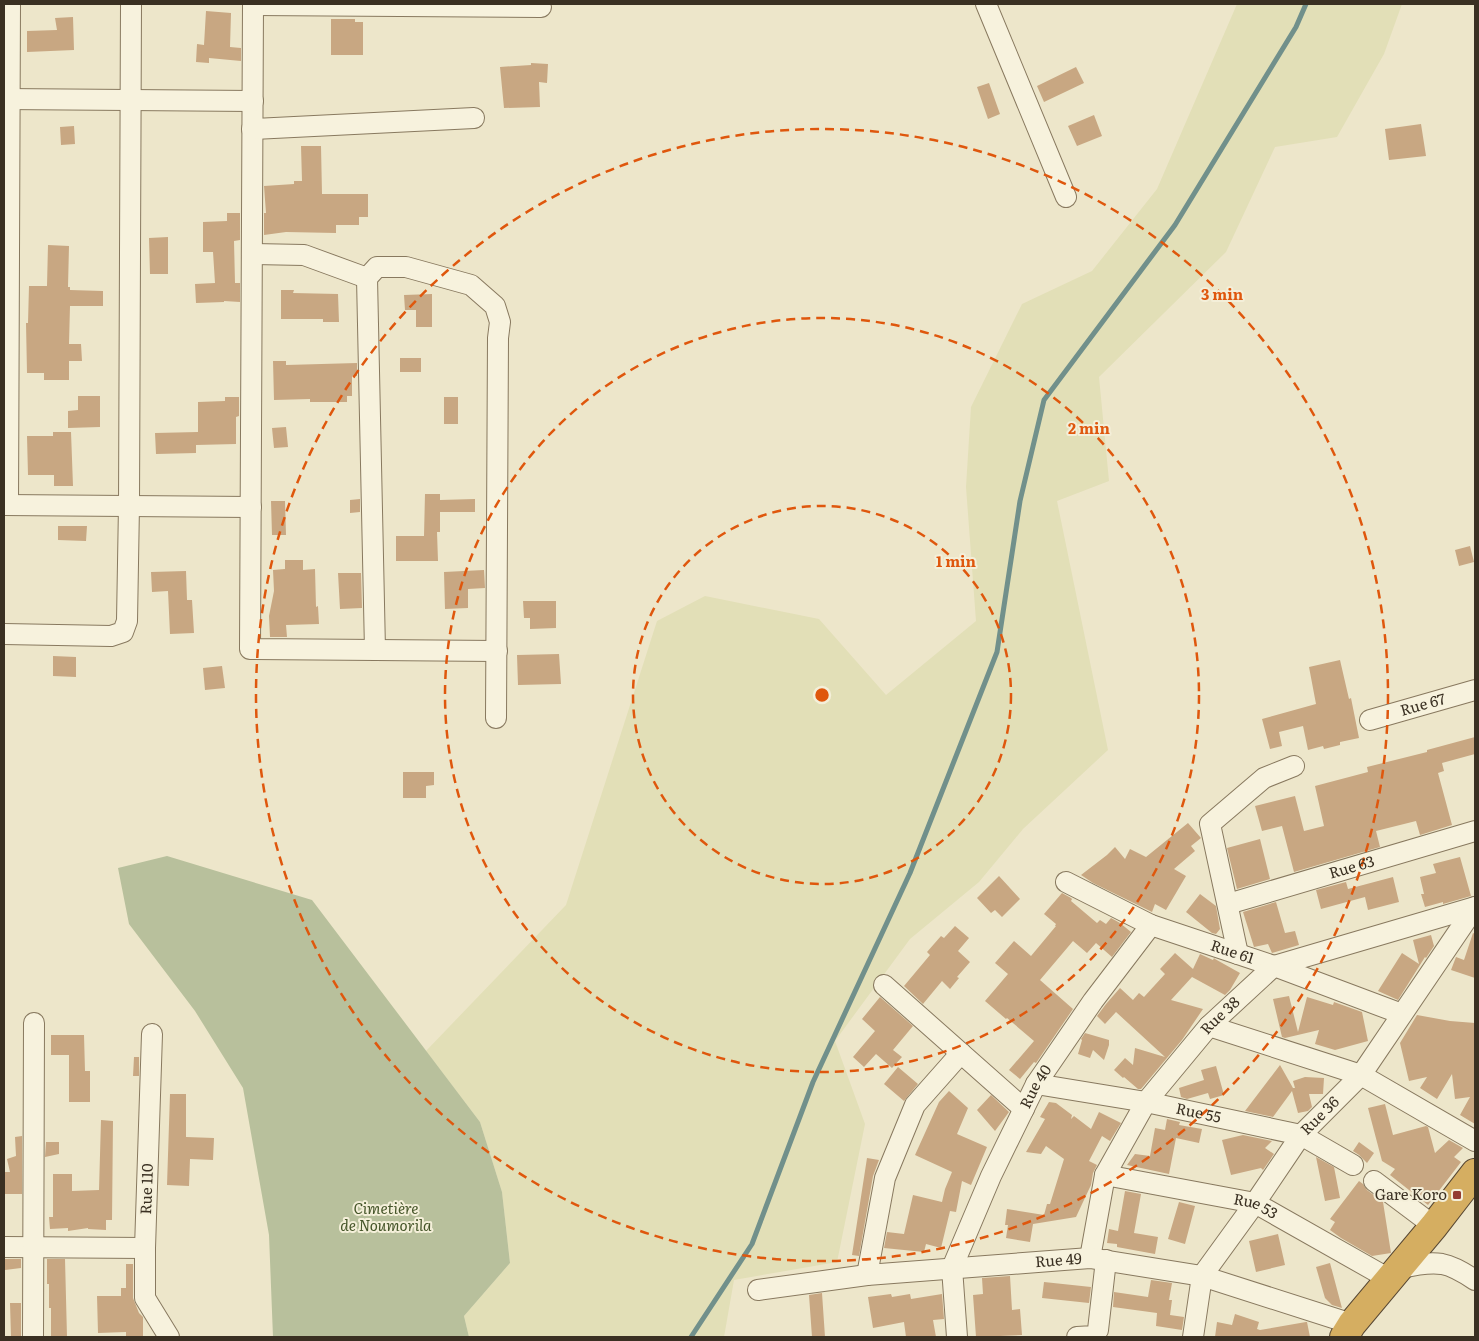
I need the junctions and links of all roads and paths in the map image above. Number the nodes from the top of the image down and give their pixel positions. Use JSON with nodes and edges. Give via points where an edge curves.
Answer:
{"nodes":[{"id":1,"x":10,"y":4,"type":"edge"},
{"id":2,"x":132,"y":4,"type":"edge"},
{"id":3,"x":253,"y":4,"type":"edge"},
{"id":4,"x":986,"y":4,"type":"edge"},
{"id":5,"x":540,"y":7,"type":"dead end"},
{"id":6,"x":7,"y":99,"type":"edge"},
{"id":7,"x":131,"y":100,"type":"junction"},
{"id":8,"x":253,"y":101,"type":"junction"},
{"id":9,"x":474,"y":118,"type":"dead end"},
{"id":10,"x":252,"y":129,"type":"junction"},
{"id":11,"x":1066,"y":197,"type":"dead end"},
{"id":12,"x":252,"y":254,"type":"junction"},
{"id":13,"x":367,"y":278,"type":"junction"},
{"id":14,"x":6,"y":505,"type":"edge"},
{"id":15,"x":129,"y":505,"type":"junction"},
{"id":16,"x":251,"y":507,"type":"junction"},
{"id":17,"x":4,"y":634,"type":"edge"},
{"id":18,"x":375,"y":650,"type":"junction"},
{"id":19,"x":496,"y":651,"type":"junction"},
{"id":20,"x":1475,"y":690,"type":"edge"},
{"id":21,"x":496,"y":718,"type":"dead end"},
{"id":22,"x":1370,"y":720,"type":"dead end"},
{"id":23,"x":1294,"y":766,"type":"dead end"},
{"id":24,"x":1475,"y":830,"type":"edge"},
{"id":25,"x":1066,"y":882,"type":"dead end"},
{"id":26,"x":1228,"y":904,"type":"junction"},
{"id":27,"x":1475,"y":907,"type":"edge"},
{"id":28,"x":1151,"y":925,"type":"junction"},
{"id":29,"x":1238,"y":954,"type":"junction"},
{"id":30,"x":1274,"y":966,"type":"junction"},
{"id":31,"x":884,"y":985,"type":"dead end"},
{"id":32,"x":1402,"y":1014,"type":"junction"},
{"id":33,"x":34,"y":1023,"type":"dead end"},
{"id":34,"x":1209,"y":1026,"type":"junction"},
{"id":35,"x":152,"y":1034,"type":"dead end"},
{"id":36,"x":961,"y":1053,"type":"junction"},
{"id":37,"x":1360,"y":1075,"type":"junction"},
{"id":38,"x":1036,"y":1084,"type":"junction"},
{"id":39,"x":1146,"y":1102,"type":"junction"},
{"id":40,"x":1024,"y":1109,"type":"junction"},
{"id":41,"x":1301,"y":1135,"type":"junction"},
{"id":42,"x":1475,"y":1141,"type":"edge"},
{"id":43,"x":1353,"y":1164,"type":"dead end"},
{"id":44,"x":1475,"y":1172,"type":"edge"},
{"id":45,"x":1105,"y":1175,"type":"junction"},
{"id":46,"x":1374,"y":1181,"type":"dead end"},
{"id":47,"x":1255,"y":1203,"type":"junction"},
{"id":48,"x":1434,"y":1226,"type":"junction"},
{"id":49,"x":4,"y":1247,"type":"edge"},
{"id":50,"x":33,"y":1247,"type":"junction"},
{"id":51,"x":145,"y":1248,"type":"junction"},
{"id":52,"x":1098,"y":1259,"type":"junction"},
{"id":53,"x":952,"y":1268,"type":"junction"},
{"id":54,"x":1396,"y":1274,"type":"junction"},
{"id":55,"x":867,"y":1275,"type":"junction"},
{"id":56,"x":1202,"y":1276,"type":"junction"},
{"id":57,"x":1475,"y":1280,"type":"edge"},
{"id":58,"x":758,"y":1290,"type":"dead end"},
{"id":59,"x":1348,"y":1331,"type":"edge"},
{"id":60,"x":33,"y":1337,"type":"edge"},
{"id":61,"x":168,"y":1337,"type":"edge"},
{"id":62,"x":957,"y":1337,"type":"edge"},
{"id":63,"x":1078,"y":1337,"type":"edge"},
{"id":64,"x":1193,"y":1337,"type":"edge"}],
"edges":[{"from":1,"to":6,"type":"street"},
{"from":2,"to":7,"type":"street"},
{"from":3,"to":5,"type":"street"},
{"from":3,"to":8,"type":"street"},
{"from":4,"to":11,"type":"street"},
{"from":6,"to":7,"type":"street"},
{"from":6,"to":14,"type":"street"},
{"from":7,"to":8,"type":"street"},
{"from":7,"to":15,"type":"street"},
{"from":8,"to":10,"type":"street"},
{"from":9,"to":10,"type":"street"},
{"from":10,"to":12,"type":"street"},
{"from":12,"to":13,"type":"street","via":[[304,255]]},
{"from":12,"to":16,"type":"street"},
{"from":13,"to":18,"type":"street"},
{"from":13,"to":19,"type":"street","via":[[377,267],[406,267],[471,285],[495,306],[500,322]]},
{"from":14,"to":15,"type":"street"},
{"from":15,"to":16,"type":"street"},
{"from":15,"to":17,"type":"street","via":[[128,621],[123,632],[111,636]]},
{"from":16,"to":18,"type":"street","via":[[250,649]]},
{"from":18,"to":19,"type":"street"},
{"from":19,"to":21,"type":"street"},
{"from":20,"to":22,"type":"street","name":"Rue 67"},
{"from":23,"to":26,"type":"street","via":[[1264,778],[1210,824]]},
{"from":24,"to":26,"type":"street","name":"Rue 63"},
{"from":25,"to":28,"type":"street","name":"Rue 61"},
{"from":26,"to":29,"type":"street"},
{"from":27,"to":30,"type":"street","name":"Rue 38"},
{"from":27,"to":32,"type":"street","name":"Rue 36"},
{"from":28,"to":29,"type":"street","name":"Rue 61"},
{"from":28,"to":38,"type":"street","name":"Rue 40"},
{"from":29,"to":30,"type":"street","name":"Rue 61"},
{"from":30,"to":32,"type":"street","name":"Rue 61"},
{"from":30,"to":34,"type":"street","name":"Rue 38"},
{"from":31,"to":36,"type":"street"},
{"from":32,"to":37,"type":"street","name":"Rue 36"},
{"from":33,"to":50,"type":"street"},
{"from":34,"to":37,"type":"street"},
{"from":34,"to":39,"type":"street","name":"Rue 38"},
{"from":35,"to":51,"type":"street","name":"Rue 110"},
{"from":36,"to":40,"type":"street"},
{"from":36,"to":55,"type":"street","via":[[915,1105],[885,1178]]},
{"from":37,"to":41,"type":"street","name":"Rue 36"},
{"from":37,"to":42,"type":"street"},
{"from":38,"to":39,"type":"street","name":"Rue 55"},
{"from":38,"to":40,"type":"street","name":"Rue 40"},
{"from":39,"to":41,"type":"street","name":"Rue 55"},
{"from":39,"to":45,"type":"street","name":"Rue 38"},
{"from":40,"to":53,"type":"street","name":"Rue 40"},
{"from":41,"to":43,"type":"street","name":"Rue 55"},
{"from":41,"to":47,"type":"street","name":"Rue 36"},
{"from":44,"to":48,"type":"highway"},
{"from":45,"to":47,"type":"street","name":"Rue 53"},
{"from":45,"to":52,"type":"street","name":"Rue 38"},
{"from":46,"to":48,"type":"street"},
{"from":47,"to":54,"type":"street","name":"Rue 53"},
{"from":47,"to":56,"type":"street","name":"Rue 36"},
{"from":48,"to":54,"type":"highway"},
{"from":49,"to":50,"type":"street"},
{"from":50,"to":51,"type":"street"},
{"from":50,"to":60,"type":"street"},
{"from":51,"to":61,"type":"street","name":"Rue 110","via":[[145,1298]]},
{"from":52,"to":53,"type":"street","name":"Rue 49"},
{"from":52,"to":56,"type":"street","name":"Rue 49"},
{"from":52,"to":63,"type":"street","name":"Rue 38","via":[[1098,1330],[1094,1336]]},
{"from":53,"to":55,"type":"street","name":"Rue 49"},
{"from":53,"to":62,"type":"street"},
{"from":54,"to":57,"type":"street","via":[[1422,1264],[1442,1264]]},
{"from":54,"to":59,"type":"highway"},
{"from":55,"to":58,"type":"street","name":"Rue 49"},
{"from":56,"to":59,"type":"street","name":"Rue 49"},
{"from":56,"to":64,"type":"street","name":"Rue 36"}]}
